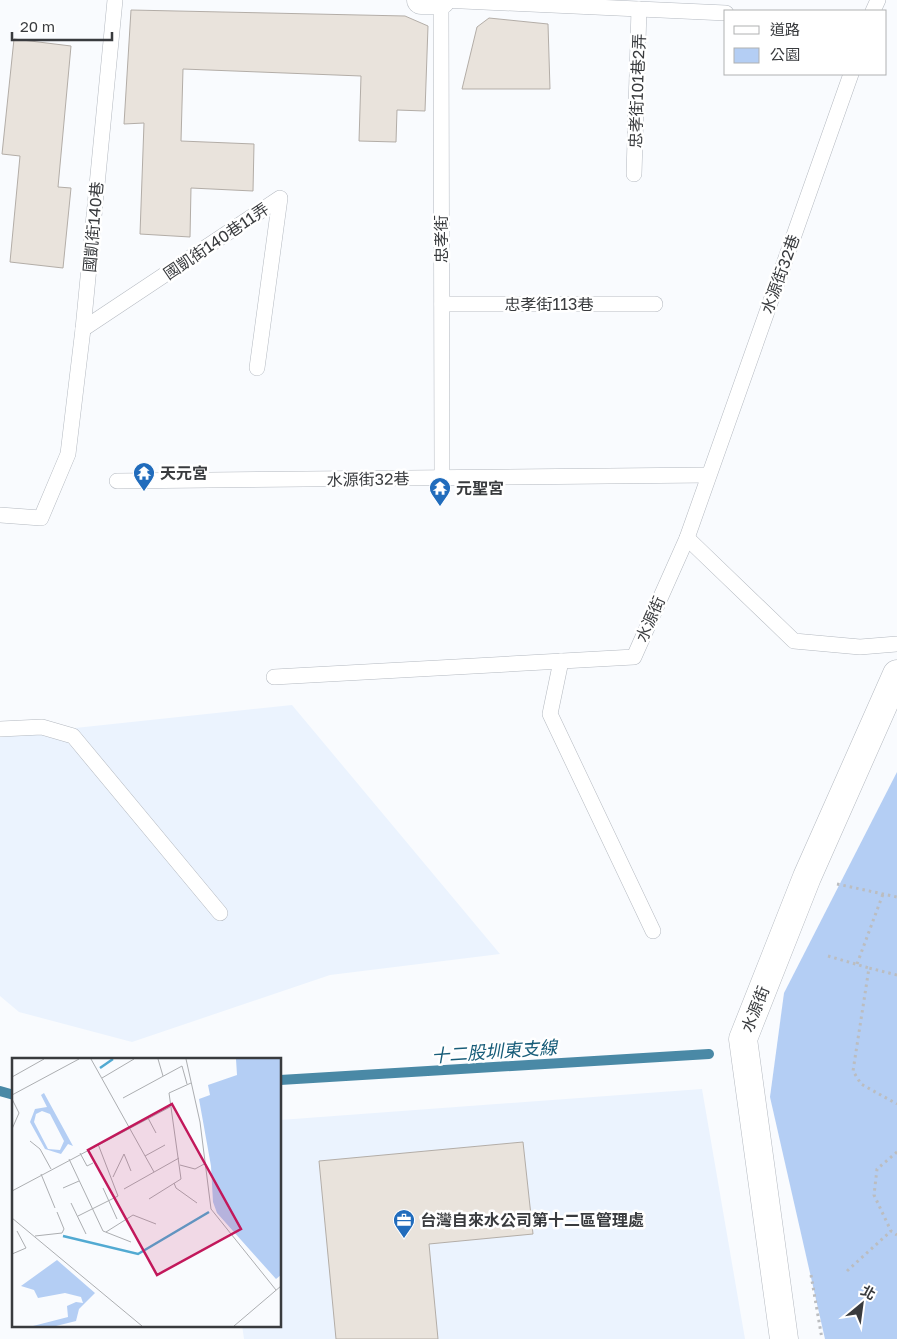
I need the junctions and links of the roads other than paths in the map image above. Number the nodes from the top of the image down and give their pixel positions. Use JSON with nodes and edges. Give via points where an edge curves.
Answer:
{"nodes":[{"id":1,"x":114,"y":0,"type":"edge"},
{"id":2,"x":421,"y":0,"type":"edge"},
{"id":3,"x":441,"y":0,"type":"edge"},
{"id":4,"x":639,"y":9,"type":"junction"},
{"id":5,"x":724,"y":13,"type":"edge"},
{"id":6,"x":851,"y":75,"type":"edge"},
{"id":7,"x":634,"y":174,"type":"dead end"},
{"id":8,"x":442,"y":304,"type":"junction"},
{"id":9,"x":655,"y":304,"type":"dead end"},
{"id":10,"x":83,"y":329,"type":"junction"},
{"id":11,"x":257,"y":368,"type":"dead end"},
{"id":12,"x":708,"y":475,"type":"junction"},
{"id":13,"x":442,"y":478,"type":"junction"},
{"id":14,"x":117,"y":481,"type":"dead end"},
{"id":15,"x":0,"y":515,"type":"edge"},
{"id":16,"x":686,"y":538,"type":"junction"},
{"id":17,"x":897,"y":644,"type":"edge"},
{"id":18,"x":561,"y":661,"type":"junction"},
{"id":19,"x":897,"y":674,"type":"edge"},
{"id":20,"x":274,"y":677,"type":"dead end"},
{"id":21,"x":0,"y":729,"type":"edge"},
{"id":22,"x":220,"y":913,"type":"dead end"},
{"id":23,"x":653,"y":931,"type":"dead end"},
{"id":24,"x":784,"y":1339,"type":"edge"}],
"edges":[{"from":1,"to":10,"type":"lane","name":"國凱街140巷"},
{"from":2,"to":3,"type":"street"},
{"from":3,"to":4,"type":"lane"},
{"from":3,"to":8,"type":"lane","name":"忠孝街"},
{"from":4,"to":5,"type":"lane"},
{"from":4,"to":7,"type":"lane","name":"忠孝街101巷2弄"},
{"from":6,"to":12,"type":"lane","name":"水源街32巷"},
{"from":8,"to":9,"type":"lane","name":"忠孝街113巷"},
{"from":8,"to":13,"type":"lane","name":"忠孝街"},
{"from":10,"to":11,"type":"lane","name":"國凱街140巷11弄","via":[[280,198]]},
{"from":10,"to":15,"type":"lane","name":"國凱街140巷","via":[[68,454],[41,518]]},
{"from":12,"to":13,"type":"lane","name":"水源街32巷"},
{"from":12,"to":16,"type":"lane","name":"水源街32巷"},
{"from":13,"to":14,"type":"lane","name":"水源街32巷"},
{"from":16,"to":17,"type":"lane","via":[[794,641],[860,647]]},
{"from":16,"to":18,"type":"lane","name":"水源街","via":[[634,657]]},
{"from":18,"to":20,"type":"lane","name":"水源街"},
{"from":18,"to":23,"type":"lane","via":[[550,714]]},
{"from":19,"to":24,"type":"street","name":"水源街","via":[[807,877],[743,1039]]},
{"from":21,"to":22,"type":"lane","via":[[42,727],[73,736]]}]}
